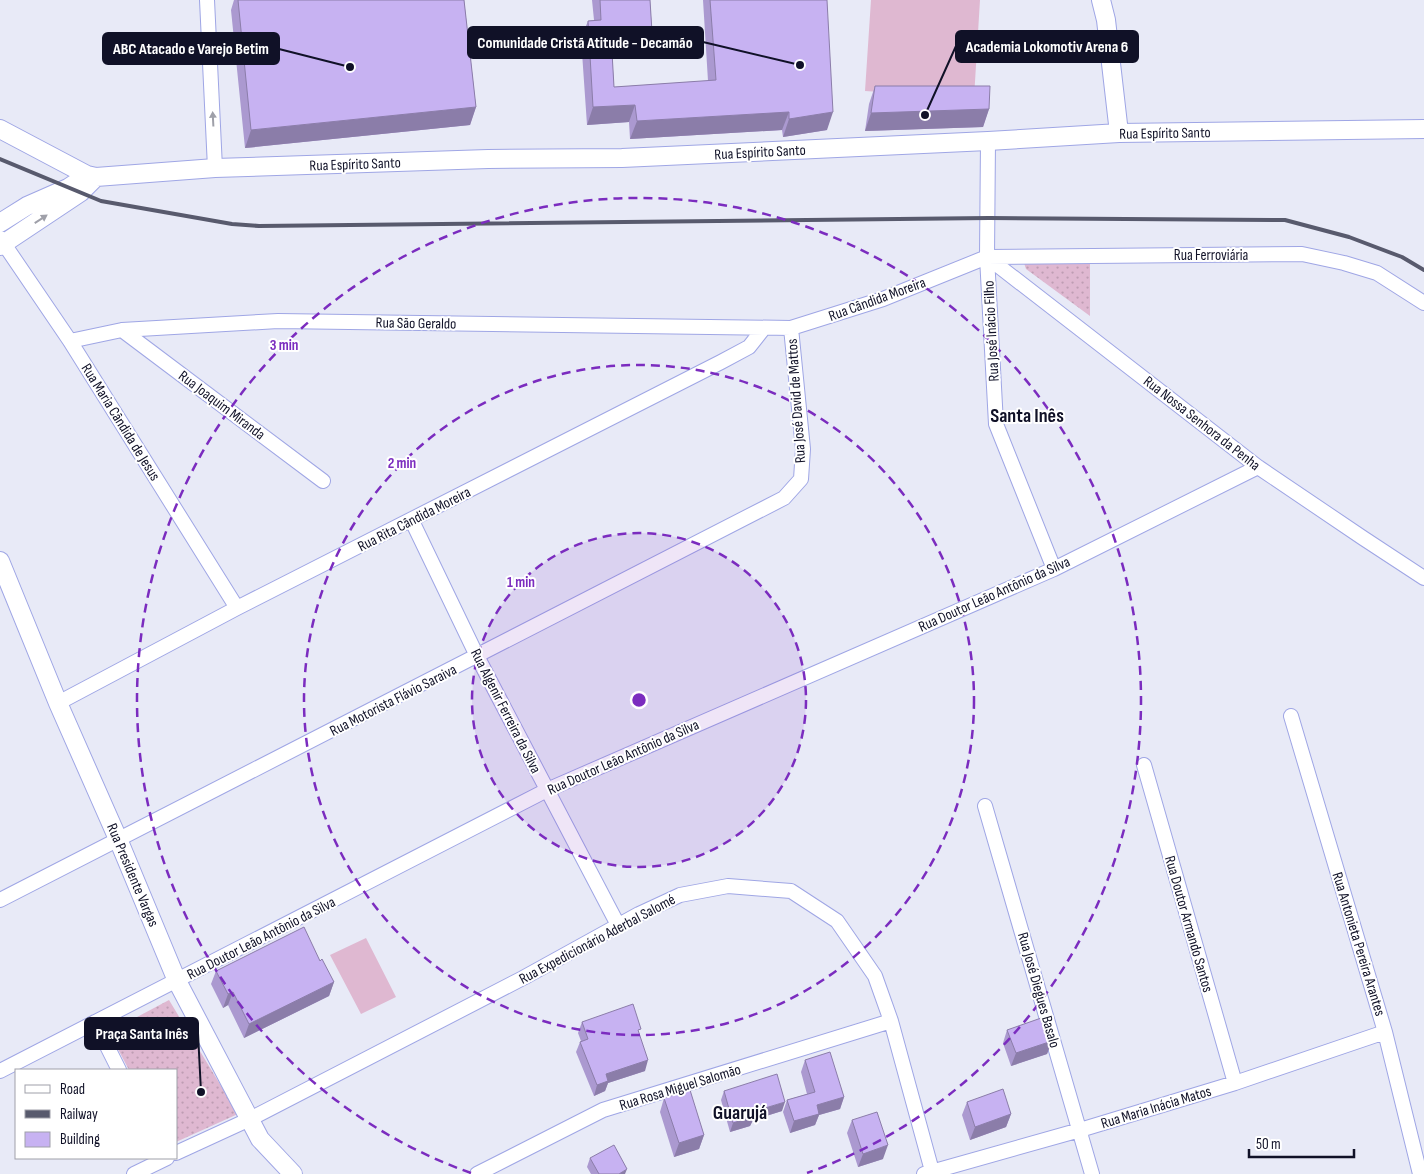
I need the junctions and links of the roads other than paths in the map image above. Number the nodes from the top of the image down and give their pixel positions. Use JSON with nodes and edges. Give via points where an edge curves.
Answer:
{"nodes":[{"id":1,"x":207,"y":0,"type":"edge"},
{"id":2,"x":1101,"y":0,"type":"edge"},
{"id":3,"x":0,"y":129,"type":"edge"},
{"id":4,"x":1424,"y":130,"type":"edge"},
{"id":5,"x":1119,"y":133,"type":"junction"},
{"id":6,"x":988,"y":141,"type":"junction"},
{"id":7,"x":215,"y":168,"type":"junction"},
{"id":8,"x":92,"y":176,"type":"junction"},
{"id":9,"x":0,"y":223,"type":"edge"},
{"id":10,"x":1,"y":242,"type":"edge"},
{"id":11,"x":987,"y":256,"type":"junction"},
{"id":12,"x":1424,"y":303,"type":"edge"},
{"id":13,"x":764,"y":328,"type":"junction"},
{"id":14,"x":791,"y":328,"type":"junction"},
{"id":15,"x":122,"y":330,"type":"junction"},
{"id":16,"x":70,"y":341,"type":"junction"},
{"id":17,"x":1258,"y":467,"type":"junction"},
{"id":18,"x":323,"y":481,"type":"dead end"},
{"id":19,"x":784,"y":498,"type":"joint"},
{"id":20,"x":412,"y":521,"type":"junction"},
{"id":21,"x":0,"y":561,"type":"edge"},
{"id":22,"x":1054,"y":569,"type":"junction"},
{"id":23,"x":1424,"y":578,"type":"edge"},
{"id":24,"x":237,"y":608,"type":"junction"},
{"id":25,"x":477,"y":656,"type":"junction"},
{"id":26,"x":58,"y":703,"type":"junction"},
{"id":27,"x":1291,"y":716,"type":"dead end"},
{"id":28,"x":1144,"y":765,"type":"dead end"},
{"id":29,"x":547,"y":790,"type":"junction"},
{"id":30,"x":985,"y":806,"type":"dead end"},
{"id":31,"x":118,"y":839,"type":"junction"},
{"id":32,"x":0,"y":900,"type":"edge"},
{"id":33,"x":618,"y":925,"type":"junction"},
{"id":34,"x":178,"y":981,"type":"junction"},
{"id":35,"x":891,"y":1021,"type":"junction"},
{"id":36,"x":95,"y":1022,"type":"junction"},
{"id":37,"x":1385,"y":1032,"type":"junction"},
{"id":38,"x":118,"y":1069,"type":"edge"},
{"id":39,"x":0,"y":1071,"type":"edge"},
{"id":40,"x":1235,"y":1083,"type":"junction"},
{"id":41,"x":250,"y":1119,"type":"junction"},
{"id":42,"x":1080,"y":1130,"type":"junction"},
{"id":43,"x":178,"y":1152,"type":"edge"},
{"id":44,"x":162,"y":1159,"type":"edge"},
{"id":45,"x":164,"y":1159,"type":"edge"},
{"id":46,"x":928,"y":1173,"type":"edge"},
{"id":47,"x":134,"y":1174,"type":"edge"},
{"id":48,"x":162,"y":1174,"type":"edge"},
{"id":49,"x":293,"y":1174,"type":"edge"},
{"id":50,"x":478,"y":1174,"type":"edge"},
{"id":51,"x":1092,"y":1174,"type":"edge"},
{"id":52,"x":1420,"y":1174,"type":"edge"}],
"edges":[{"from":7,"to":1,"type":"street","one_way":true},
{"from":2,"to":5,"type":"street"},
{"from":3,"to":8,"type":"street"},
{"from":4,"to":5,"type":"street","name":"Rua Espírito Santo"},
{"from":5,"to":6,"type":"street","name":"Rua Espírito Santo"},
{"from":6,"to":7,"type":"street","name":"Rua Espírito Santo","via":[[622,158]]},
{"from":6,"to":11,"type":"street","name":"Rua José Inácio Filho"},
{"from":7,"to":8,"type":"street","name":"Rua Espírito Santo"},
{"from":8,"to":9,"type":"street","via":[[27,206]]},
{"from":10,"to":8,"type":"street","one_way":true,"via":[[81,192]]},
{"from":10,"to":16,"type":"street","name":"Rua Maria Cândida de Jesus"},
{"from":11,"to":12,"type":"street","name":"Rua Ferroviária","via":[[1302,254],[1377,273]]},
{"from":11,"to":14,"type":"street","name":"Rua Cândida Moreira","via":[[883,299]]},
{"from":11,"to":17,"type":"street","name":"Rua Nossa Senhora da Penha"},
{"from":11,"to":22,"type":"street","name":"Rua José Inácio Filho","via":[[996,424]]},
{"from":13,"to":14,"type":"street","name":"Rua Cândida Moreira"},
{"from":13,"to":15,"type":"street","name":"Rua São Geraldo","via":[[278,321]]},
{"from":13,"to":20,"type":"street","name":"Rua Rita Cândida Moreira","via":[[742,351]]},
{"from":14,"to":19,"type":"street","name":"Rua José David de Mattos","via":[[803,449],[801,479]]},
{"from":15,"to":16,"type":"street","name":"Rua São Geraldo"},
{"from":15,"to":18,"type":"street","name":"Rua Joaquim Miranda"},
{"from":16,"to":24,"type":"street","name":"Rua Maria Cândida de Jesus"},
{"from":17,"to":22,"type":"street","name":"Rua Doutor Leão Antônio da Silva"},
{"from":17,"to":23,"type":"street","name":"Rua Nossa Senhora da Penha"},
{"from":19,"to":25,"type":"street","name":"Rua Motorista Flávio Saraiva"},
{"from":20,"to":24,"type":"street","name":"Rua Rita Cândida Moreira"},
{"from":20,"to":25,"type":"street","name":"Rua Algenir Ferreira da Silva"},
{"from":21,"to":26,"type":"street","name":"Rua Presidente Vargas"},
{"from":22,"to":29,"type":"street","name":"Rua Doutor Leão Antônio da Silva"},
{"from":24,"to":26,"type":"street","name":"Rua Rita Cândida Moreira"},
{"from":25,"to":29,"type":"street","name":"Rua Algenir Ferreira da Silva"},
{"from":25,"to":31,"type":"street","name":"Rua Motorista Flávio Saraiva"},
{"from":26,"to":31,"type":"street","name":"Rua Presidente Vargas"},
{"from":27,"to":37,"type":"street","name":"Rua Antonieta Pereira Arantes"},
{"from":28,"to":40,"type":"street","name":"Rua Doutor Armando Santos"},
{"from":29,"to":33,"type":"street","name":"Rua Algenir Ferreira da Silva"},
{"from":29,"to":34,"type":"street","name":"Rua Doutor Leão Antônio da Silva"},
{"from":30,"to":42,"type":"street","name":"Rua José Diegues Basalo"},
{"from":31,"to":32,"type":"street","name":"Rua Motorista Flávio Saraiva"},
{"from":31,"to":34,"type":"street","name":"Rua Presidente Vargas"},
{"from":33,"to":35,"type":"street","name":"Rua Expedicionário Aderbal Salomé","via":[[680,895],[728,886],[791,890],[837,921],[875,976]]},
{"from":33,"to":41,"type":"street","name":"Rua Expedicionário Aderbal Salomé","via":[[523,978]]},
{"from":34,"to":36,"type":"street","name":"Rua Doutor Leão Antônio da Silva"},
{"from":34,"to":41,"type":"street","name":"Rua Presidente Vargas"},
{"from":35,"to":46,"type":"street","name":"Rua Expedicionário Aderbal Salomé"},
{"from":35,"to":50,"type":"street","name":"Rua Rosa Miguel Salomão","via":[[603,1110]]},
{"from":36,"to":38,"type":"street"},
{"from":36,"to":39,"type":"street","name":"Rua Doutor Leão Antônio da Silva"},
{"from":37,"to":40,"type":"street","name":"Rua Maria Inácia Matos"},
{"from":37,"to":52,"type":"street","name":"Rua Antonieta Pereira Arantes"},
{"from":40,"to":42,"type":"street","name":"Rua Maria Inácia Matos"},
{"from":41,"to":43,"type":"street","name":"Rua Expedicionário Aderbal Salomé"},
{"from":41,"to":49,"type":"street","name":"Rua Presidente Vargas","via":[[260,1139]]},
{"from":42,"to":46,"type":"street","name":"Rua Maria Inácia Matos"},
{"from":42,"to":51,"type":"street","name":"Rua José Diegues Basalo"},
{"from":44,"to":47,"type":"street"},
{"from":45,"to":48,"type":"street"}]}
